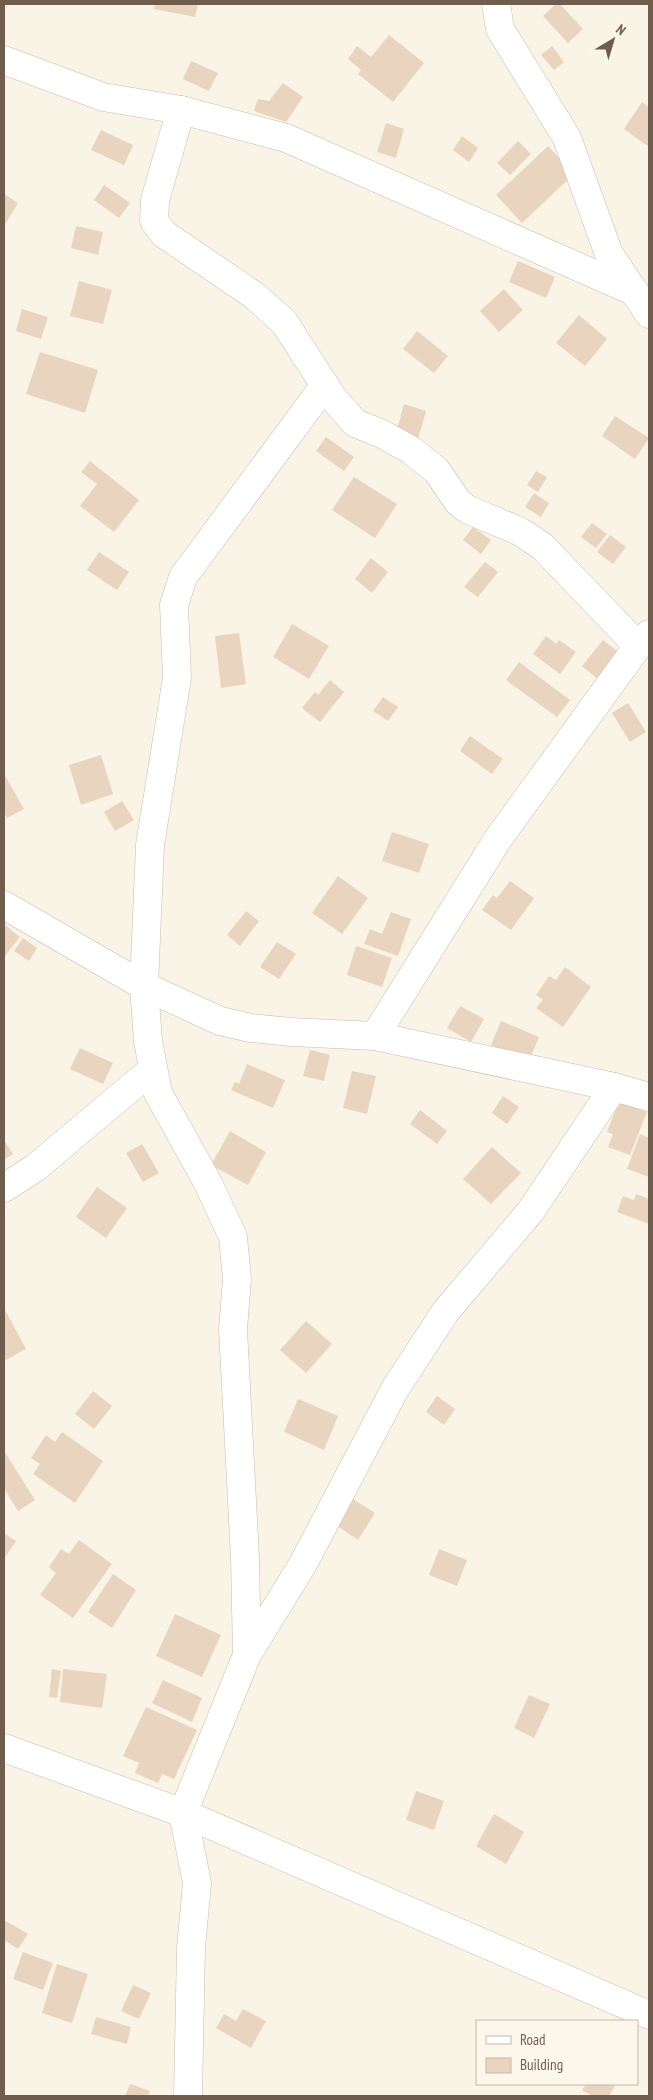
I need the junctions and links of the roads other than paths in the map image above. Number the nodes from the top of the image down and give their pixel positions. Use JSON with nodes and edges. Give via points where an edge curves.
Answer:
{"nodes":[{"id":1,"x":496,"y":4,"type":"edge"},
{"id":2,"x":7,"y":69,"type":"edge"},
{"id":3,"x":182,"y":110,"type":"junction"},
{"id":4,"x":634,"y":292,"type":"junction"},
{"id":5,"x":649,"y":314,"type":"edge"},
{"id":6,"x":325,"y":385,"type":"junction"},
{"id":7,"x":644,"y":640,"type":"edge"},
{"id":8,"x":4,"y":905,"type":"edge"},
{"id":9,"x":144,"y":986,"type":"junction"},
{"id":10,"x":375,"y":1036,"type":"junction"},
{"id":11,"x":153,"y":1069,"type":"junction"},
{"id":12,"x":614,"y":1087,"type":"junction"},
{"id":13,"x":649,"y":1098,"type":"edge"},
{"id":14,"x":4,"y":1188,"type":"edge"},
{"id":15,"x":247,"y":1655,"type":"junction"},
{"id":16,"x":4,"y":1748,"type":"edge"},
{"id":17,"x":183,"y":1813,"type":"junction"},
{"id":18,"x":649,"y":2015,"type":"edge"},
{"id":19,"x":188,"y":2096,"type":"edge"}],
"edges":[{"from":1,"to":4,"type":"street","via":[[500,29],[566,138],[609,254]]},
{"from":2,"to":3,"type":"street","via":[[103,97]]},
{"from":3,"to":4,"type":"street","via":[[286,138]]},
{"from":3,"to":6,"type":"street","via":[[154,200],[154,221],[164,234],[255,296],[284,322]]},
{"from":4,"to":5,"type":"street"},
{"from":6,"to":7,"type":"street","via":[[355,423],[411,450],[438,471],[458,502],[467,509],[518,531],[542,546]]},
{"from":6,"to":9,"type":"street","via":[[183,577],[174,605],[177,678],[150,845]]},
{"from":7,"to":10,"type":"street","via":[[498,840]]},
{"from":8,"to":9,"type":"street"},
{"from":9,"to":10,"type":"street","via":[[220,1021],[251,1028]]},
{"from":9,"to":11,"type":"street"},
{"from":10,"to":12,"type":"street"},
{"from":11,"to":14,"type":"street","via":[[35,1168]]},
{"from":11,"to":15,"type":"street","via":[[158,1093],[208,1183],[233,1237],[237,1279],[233,1329]]},
{"from":12,"to":13,"type":"street"},
{"from":12,"to":15,"type":"street","via":[[530,1212],[446,1311],[400,1381],[304,1564]]},
{"from":15,"to":17,"type":"street"},
{"from":16,"to":17,"type":"street"},
{"from":17,"to":18,"type":"street"},
{"from":17,"to":19,"type":"street","via":[[197,1883],[191,1948]]}]}
